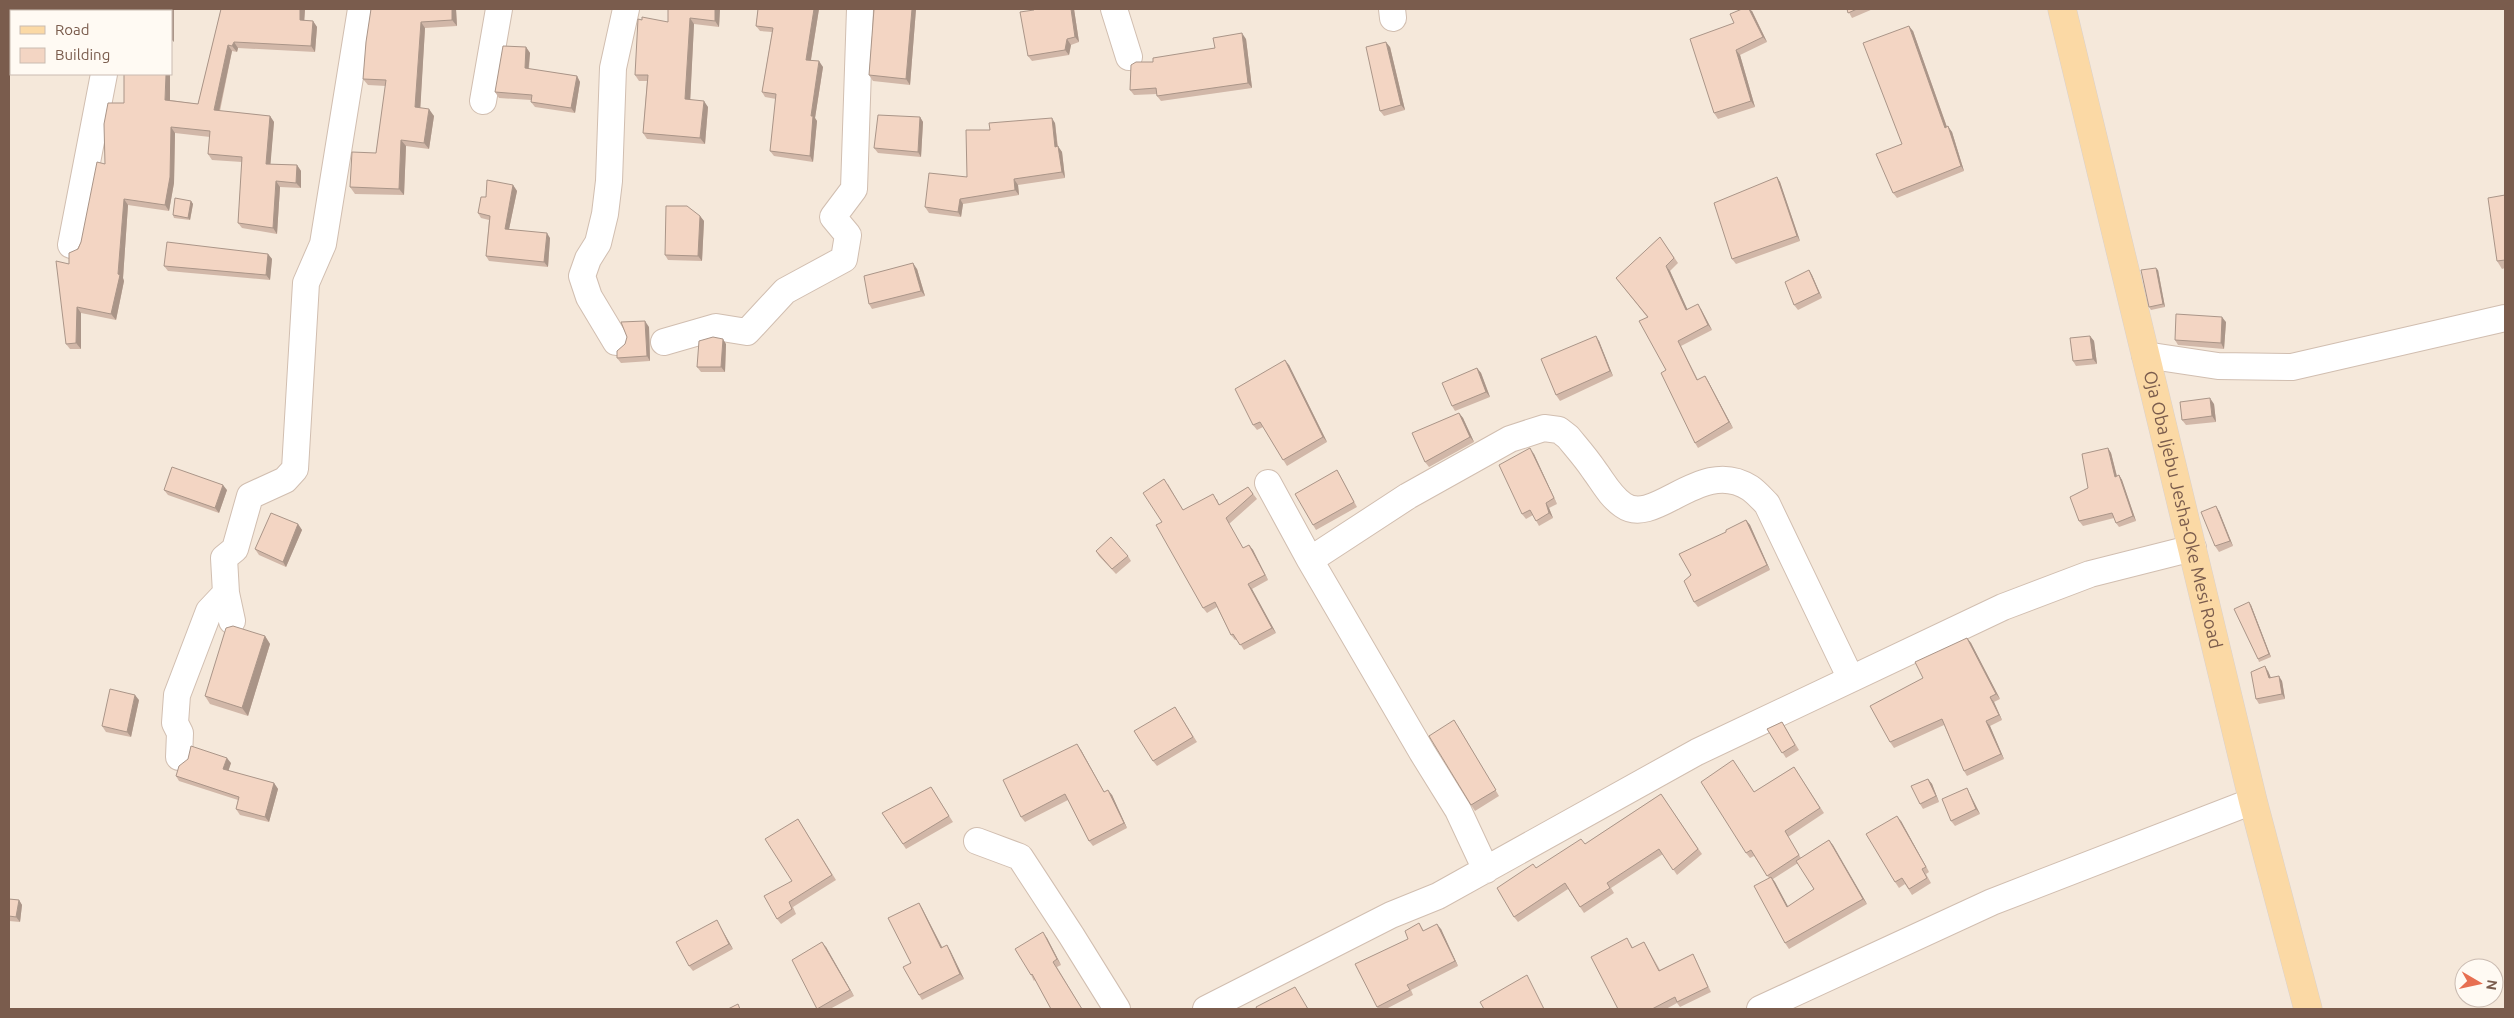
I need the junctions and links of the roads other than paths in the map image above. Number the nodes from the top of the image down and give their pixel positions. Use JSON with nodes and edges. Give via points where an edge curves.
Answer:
{"nodes":[{"id":1,"x":361,"y":9,"type":"edge"},
{"id":2,"x":499,"y":9,"type":"edge"},
{"id":3,"x":626,"y":9,"type":"edge"},
{"id":4,"x":860,"y":9,"type":"edge"},
{"id":5,"x":1114,"y":9,"type":"edge"},
{"id":6,"x":2062,"y":9,"type":"edge"},
{"id":7,"x":1129,"y":57,"type":"dead end"},
{"id":8,"x":104,"y":75,"type":"edge"},
{"id":9,"x":483,"y":101,"type":"dead end"},
{"id":10,"x":71,"y":245,"type":"dead end"},
{"id":11,"x":2505,"y":318,"type":"edge"},
{"id":12,"x":616,"y":342,"type":"dead end"},
{"id":13,"x":664,"y":342,"type":"dead end"},
{"id":14,"x":2145,"y":355,"type":"junction"},
{"id":15,"x":1268,"y":483,"type":"dead end"},
{"id":16,"x":2193,"y":548,"type":"junction"},
{"id":17,"x":1310,"y":560,"type":"junction"},
{"id":18,"x":226,"y":593,"type":"junction"},
{"id":19,"x":232,"y":621,"type":"dead end"},
{"id":20,"x":1852,"y":679,"type":"junction"},
{"id":21,"x":179,"y":757,"type":"dead end"},
{"id":22,"x":2253,"y":800,"type":"junction"},
{"id":23,"x":977,"y":841,"type":"dead end"},
{"id":24,"x":1486,"y":870,"type":"junction"},
{"id":25,"x":1117,"y":1009,"type":"edge"},
{"id":26,"x":1206,"y":1009,"type":"edge"},
{"id":27,"x":1760,"y":1009,"type":"edge"},
{"id":28,"x":2308,"y":1009,"type":"edge"}],
"edges":[{"from":1,"to":18,"type":"street","via":[[323,244],[306,282],[296,469],[284,480],[250,496],[235,549],[224,558]]},
{"from":2,"to":9,"type":"street"},
{"from":3,"to":12,"type":"street","via":[[613,68],[605,214],[598,243],[582,276],[589,297]]},
{"from":4,"to":13,"type":"street","via":[[854,189],[833,217],[848,235],[844,259],[785,291],[747,332],[716,327]]},
{"from":5,"to":7,"type":"street"},
{"from":6,"to":14,"type":"main road","name":"Oja Oba Ijebu Jesha-Oke Mesi Road"},
{"from":8,"to":10,"type":"street"},
{"from":11,"to":14,"type":"street","via":[[2292,367],[2218,366]]},
{"from":14,"to":16,"type":"main road","name":"Oja Oba Ijebu Jesha-Oke Mesi Road"},
{"from":15,"to":17,"type":"street"},
{"from":16,"to":20,"type":"street","via":[[2090,574],[2003,607]]},
{"from":16,"to":22,"type":"main road","name":"Oja Oba Ijebu Jesha-Oke Mesi Road"},
{"from":17,"to":20,"type":"street","via":[[1408,496],[1510,439],[1544,428],[1559,430],[1568,437],[1608,492],[1623,506],[1633,510],[1646,510],[1702,482],[1717,479],[1737,481],[1751,488],[1766,504]]},
{"from":17,"to":24,"type":"street","via":[[1458,810]]},
{"from":18,"to":19,"type":"street"},
{"from":18,"to":21,"type":"street","via":[[209,610],[177,695],[175,723],[180,733]]},
{"from":20,"to":24,"type":"street","via":[[1697,752]]},
{"from":22,"to":27,"type":"street","via":[[1992,902]]},
{"from":22,"to":28,"type":"main road","name":"Oja Oba Ijebu Jesha-Oke Mesi Road"},
{"from":23,"to":25,"type":"street","via":[[1020,858]]},
{"from":24,"to":26,"type":"street"}]}
